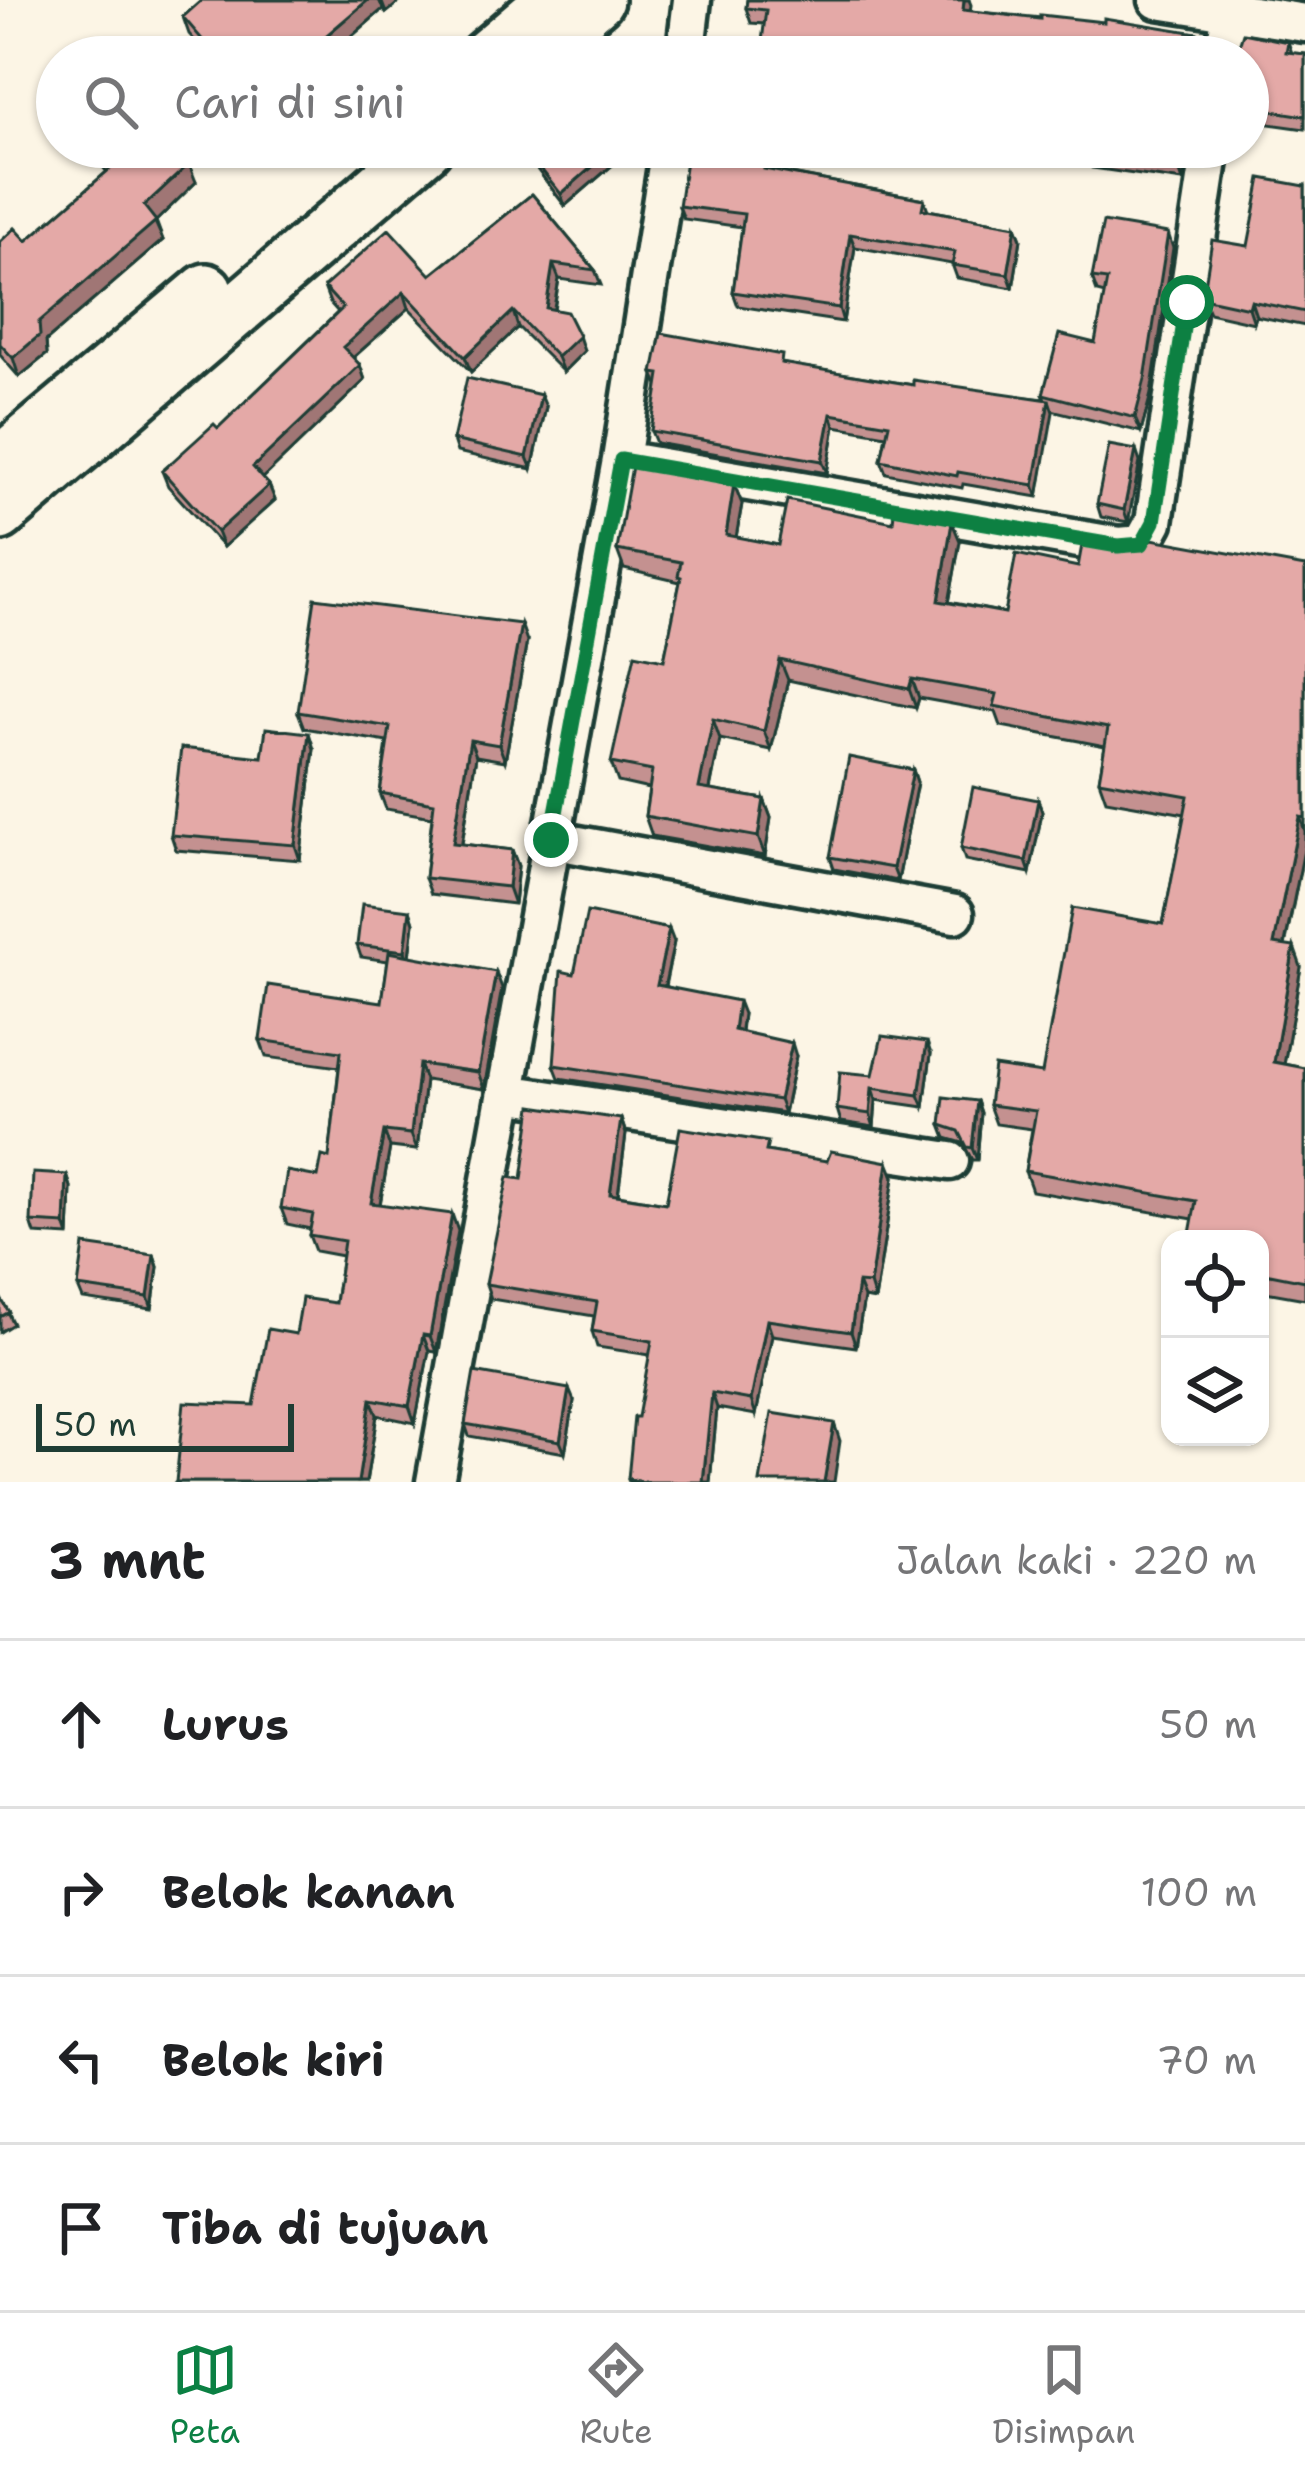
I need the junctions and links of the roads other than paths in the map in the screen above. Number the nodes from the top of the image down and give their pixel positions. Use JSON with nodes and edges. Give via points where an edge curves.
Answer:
{"nodes":[{"id":1,"x":553,"y":0,"type":"edge"},
{"id":2,"x":597,"y":0,"type":"edge"},
{"id":3,"x":692,"y":0,"type":"edge"},
{"id":4,"x":1158,"y":0,"type":"edge"},
{"id":5,"x":1231,"y":10,"type":"junction"},
{"id":6,"x":1305,"y":23,"type":"edge"},
{"id":7,"x":509,"y":36,"type":"edge"},
{"id":8,"x":555,"y":36,"type":"edge"},
{"id":9,"x":688,"y":36,"type":"edge"},
{"id":10,"x":1227,"y":36,"type":"edge"},
{"id":11,"x":352,"y":168,"type":"edge"},
{"id":12,"x":402,"y":168,"type":"edge"},
{"id":13,"x":667,"y":168,"type":"edge"},
{"id":14,"x":1207,"y":168,"type":"edge"},
{"id":15,"x":621,"y":460,"type":"junction"},
{"id":16,"x":0,"y":463,"type":"edge"},
{"id":17,"x":0,"y":514,"type":"edge"},
{"id":18,"x":551,"y":840,"type":"junction"},
{"id":19,"x":955,"y":914,"type":"dead end"},
{"id":20,"x":506,"y":1093,"type":"junction"},
{"id":21,"x":950,"y":1161,"type":"dead end"},
{"id":22,"x":436,"y":1482,"type":"edge"}],
"edges":[{"from":1,"to":7,"type":"main road"},
{"from":2,"to":8,"type":"main road"},
{"from":3,"to":9,"type":"street"},
{"from":4,"to":5,"type":"street"},
{"from":5,"to":6,"type":"street"},
{"from":5,"to":10,"type":"street"},
{"from":11,"to":16,"type":"main road"},
{"from":12,"to":17,"type":"main road"},
{"from":13,"to":15,"type":"street"},
{"from":14,"to":15,"type":"street","via":[[1154,522],[1142,544]]},
{"from":15,"to":18,"type":"street"},
{"from":18,"to":19,"type":"street"},
{"from":18,"to":20,"type":"street"},
{"from":20,"to":21,"type":"street"},
{"from":20,"to":22,"type":"street"}]}
